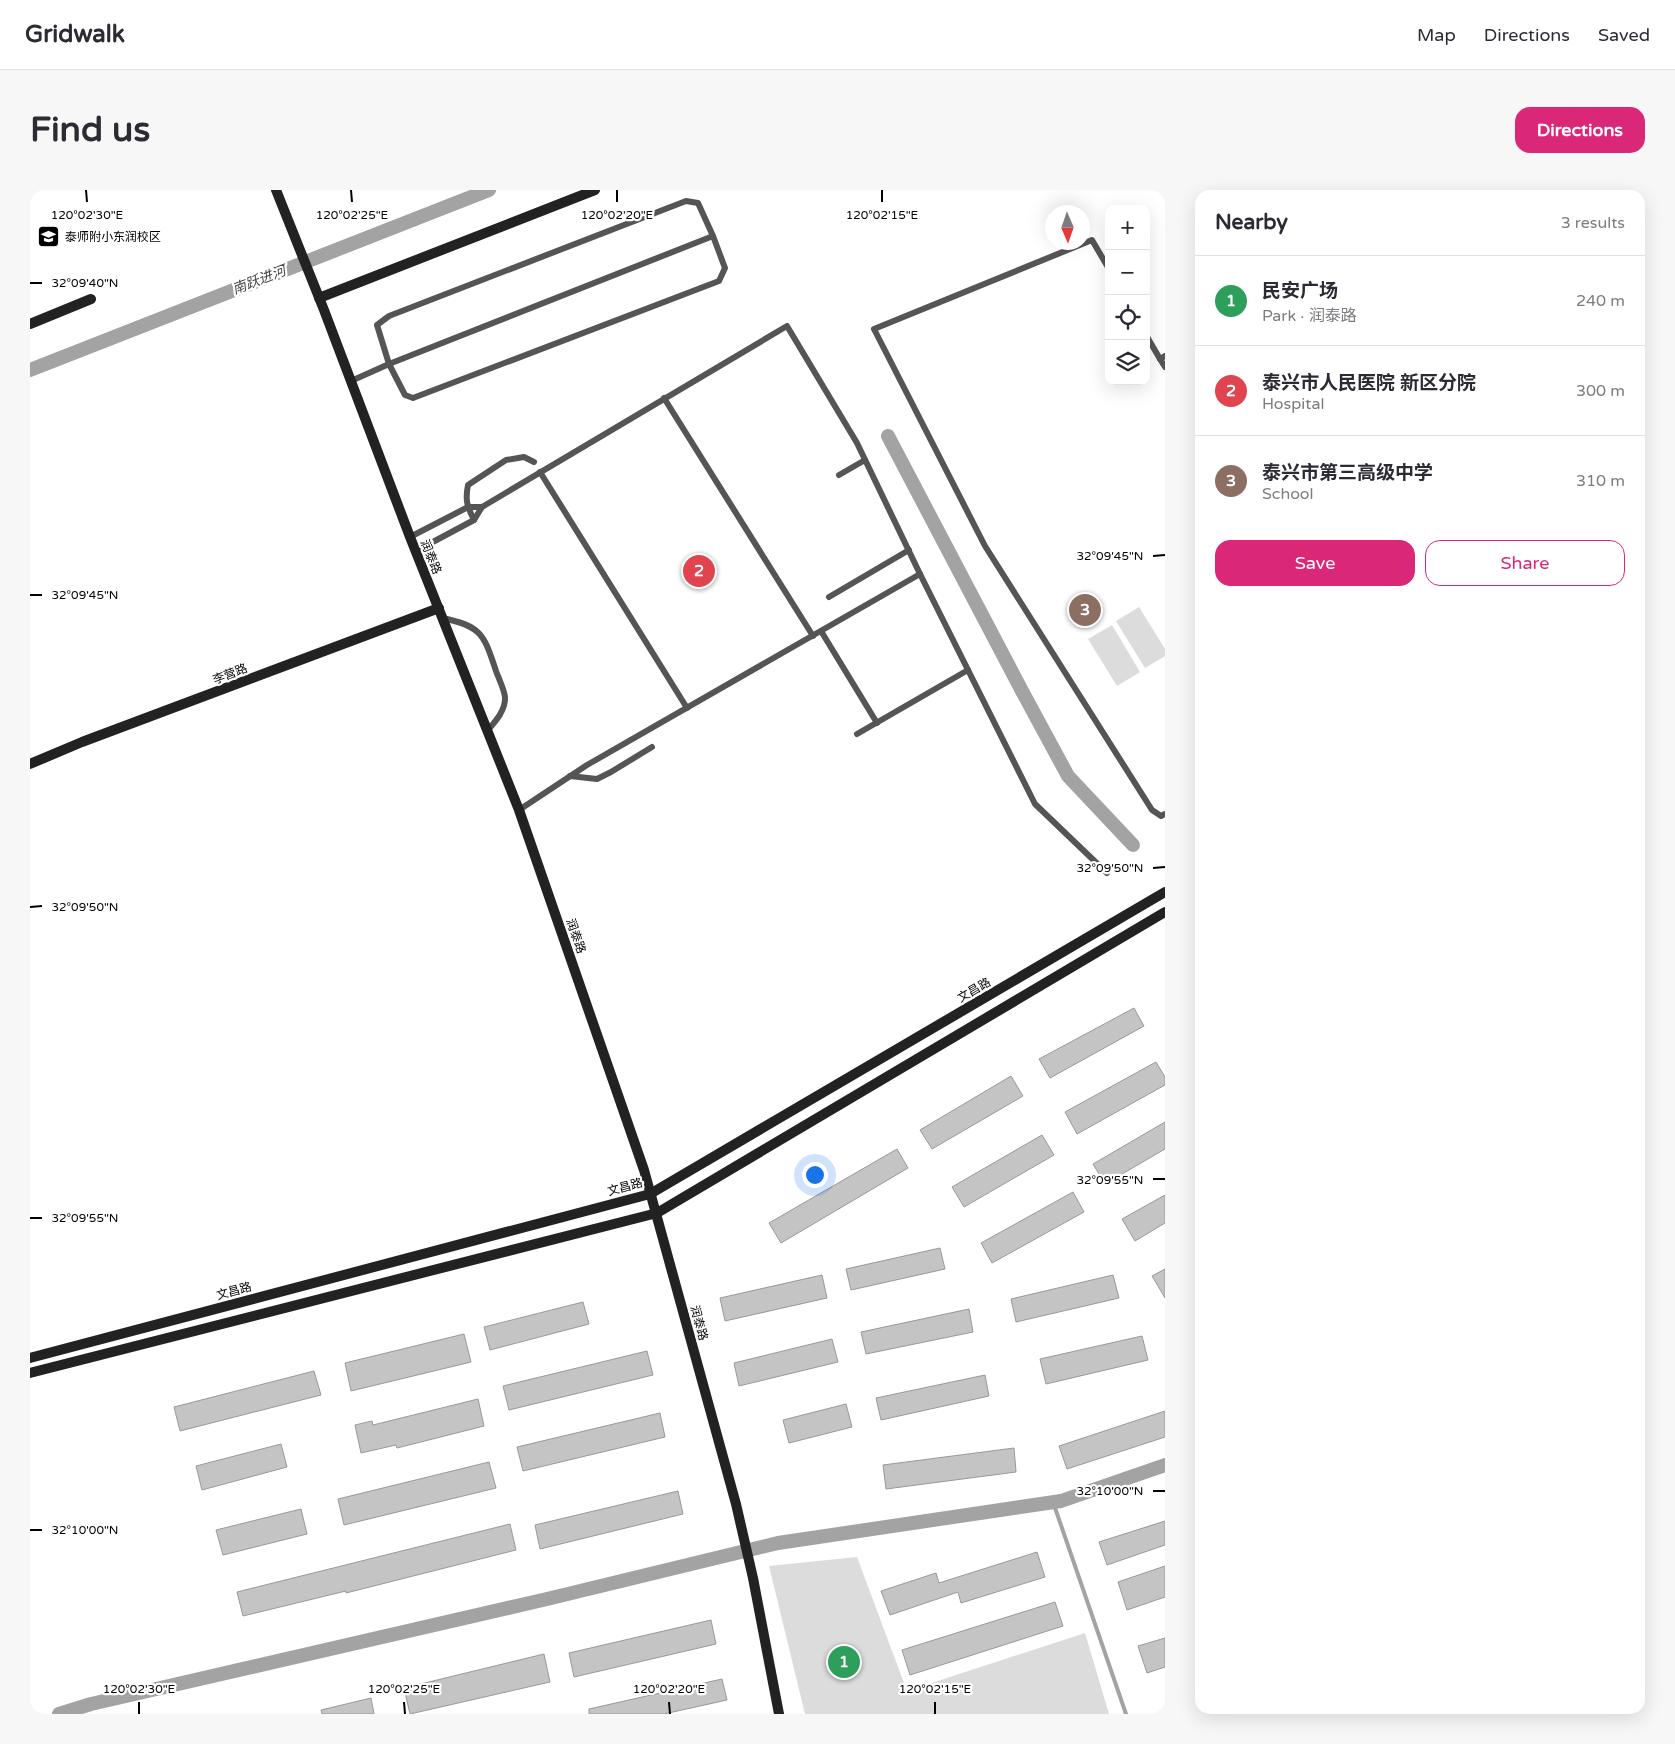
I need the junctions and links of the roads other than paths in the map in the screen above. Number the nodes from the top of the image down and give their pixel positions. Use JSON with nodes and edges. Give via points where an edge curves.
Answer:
{"nodes":[{"id":1,"x":276,"y":190,"type":"edge"},
{"id":2,"x":595,"y":190,"type":"edge"},
{"id":3,"x":713,"y":236,"type":"junction"},
{"id":4,"x":1105,"y":262,"type":"edge"},
{"id":5,"x":319,"y":298,"type":"junction"},
{"id":6,"x":91,"y":299,"type":"dead end"},
{"id":7,"x":30,"y":324,"type":"edge"},
{"id":8,"x":1150,"y":340,"type":"edge"},
{"id":9,"x":1162,"y":357,"type":"edge"},
{"id":10,"x":389,"y":364,"type":"junction"},
{"id":11,"x":1165,"y":368,"type":"edge"},
{"id":12,"x":351,"y":381,"type":"junction"},
{"id":13,"x":664,"y":398,"type":"junction"},
{"id":14,"x":865,"y":460,"type":"junction"},
{"id":15,"x":534,"y":462,"type":"dead end"},
{"id":16,"x":540,"y":472,"type":"junction"},
{"id":17,"x":839,"y":475,"type":"dead end"},
{"id":18,"x":468,"y":507,"type":"junction"},
{"id":19,"x":482,"y":507,"type":"junction"},
{"id":20,"x":474,"y":520,"type":"junction"},
{"id":21,"x":410,"y":537,"type":"junction"},
{"id":22,"x":909,"y":550,"type":"junction"},
{"id":23,"x":416,"y":551,"type":"junction"},
{"id":24,"x":920,"y":574,"type":"junction"},
{"id":25,"x":829,"y":597,"type":"dead end"},
{"id":26,"x":441,"y":613,"type":"junction"},
{"id":27,"x":821,"y":631,"type":"junction"},
{"id":28,"x":813,"y":636,"type":"junction"},
{"id":29,"x":968,"y":670,"type":"junction"},
{"id":30,"x":687,"y":708,"type":"junction"},
{"id":31,"x":877,"y":722,"type":"junction"},
{"id":32,"x":487,"y":731,"type":"junction"},
{"id":33,"x":857,"y":734,"type":"dead end"},
{"id":34,"x":652,"y":747,"type":"dead end"},
{"id":35,"x":30,"y":764,"type":"edge"},
{"id":36,"x":570,"y":776,"type":"junction"},
{"id":37,"x":519,"y":810,"type":"junction"},
{"id":38,"x":1165,"y":814,"type":"edge"},
{"id":39,"x":1107,"y":873,"type":"dead end"},
{"id":40,"x":1165,"y":892,"type":"edge"},
{"id":41,"x":1165,"y":912,"type":"edge"},
{"id":42,"x":650,"y":1194,"type":"junction"},
{"id":43,"x":657,"y":1213,"type":"junction"},
{"id":44,"x":30,"y":1358,"type":"edge"},
{"id":45,"x":30,"y":1373,"type":"edge"},
{"id":46,"x":779,"y":1714,"type":"edge"}],
"edges":[{"from":1,"to":5,"type":"main road","name":"润泰路"},
{"from":2,"to":5,"type":"main road"},
{"from":3,"to":10,"type":"lane"},
{"from":3,"to":10,"type":"lane","via":[[725,268],[719,281],[413,398],[404,395]]},
{"from":3,"to":10,"type":"lane","via":[[698,203],[686,201],[389,316],[377,325]]},
{"from":4,"to":38,"type":"lane","via":[[1092,240],[874,329],[985,546],[1152,810],[1161,816]]},
{"from":5,"to":12,"type":"main road","name":"润泰路"},
{"from":6,"to":7,"type":"main road"},
{"from":8,"to":9,"type":"lane"},
{"from":9,"to":11,"type":"lane"},
{"from":10,"to":12,"type":"lane"},
{"from":12,"to":21,"type":"main road","name":"润泰路"},
{"from":13,"to":14,"type":"lane","via":[[787,326]]},
{"from":13,"to":16,"type":"lane"},
{"from":13,"to":28,"type":"lane"},
{"from":14,"to":17,"type":"lane"},
{"from":14,"to":22,"type":"lane"},
{"from":15,"to":18,"type":"lane","via":[[524,457],[506,460],[478,478],[468,485]]},
{"from":16,"to":19,"type":"lane"},
{"from":16,"to":30,"type":"lane"},
{"from":18,"to":19,"type":"lane"},
{"from":18,"to":20,"type":"lane"},
{"from":18,"to":21,"type":"lane"},
{"from":19,"to":20,"type":"lane"},
{"from":20,"to":23,"type":"lane"},
{"from":21,"to":23,"type":"main road","name":"润泰路"},
{"from":22,"to":24,"type":"lane"},
{"from":22,"to":25,"type":"lane"},
{"from":23,"to":26,"type":"main road","name":"润泰路"},
{"from":24,"to":27,"type":"lane"},
{"from":24,"to":29,"type":"lane"},
{"from":26,"to":32,"type":"main road","name":"润泰路"},
{"from":26,"to":32,"type":"lane","via":[[464,622],[480,634],[488,647],[505,698],[499,716]]},
{"from":26,"to":35,"type":"main road","name":"李营路","via":[[82,742]]},
{"from":27,"to":28,"type":"lane"},
{"from":27,"to":31,"type":"lane"},
{"from":28,"to":30,"type":"lane"},
{"from":29,"to":31,"type":"lane"},
{"from":29,"to":39,"type":"lane","via":[[1035,804]]},
{"from":30,"to":36,"type":"lane"},
{"from":31,"to":33,"type":"lane"},
{"from":32,"to":37,"type":"main road","name":"润泰路"},
{"from":34,"to":36,"type":"lane","via":[[597,779]]},
{"from":36,"to":37,"type":"lane"},
{"from":37,"to":42,"type":"main road","name":"润泰路"},
{"from":40,"to":42,"type":"main road","name":"文昌路"},
{"from":41,"to":43,"type":"main road"},
{"from":42,"to":43,"type":"main road","name":"润泰路"},
{"from":42,"to":44,"type":"main road","name":"文昌路"},
{"from":43,"to":45,"type":"main road"},
{"from":43,"to":46,"type":"main road","name":"润泰路","via":[[736,1504]]}]}
